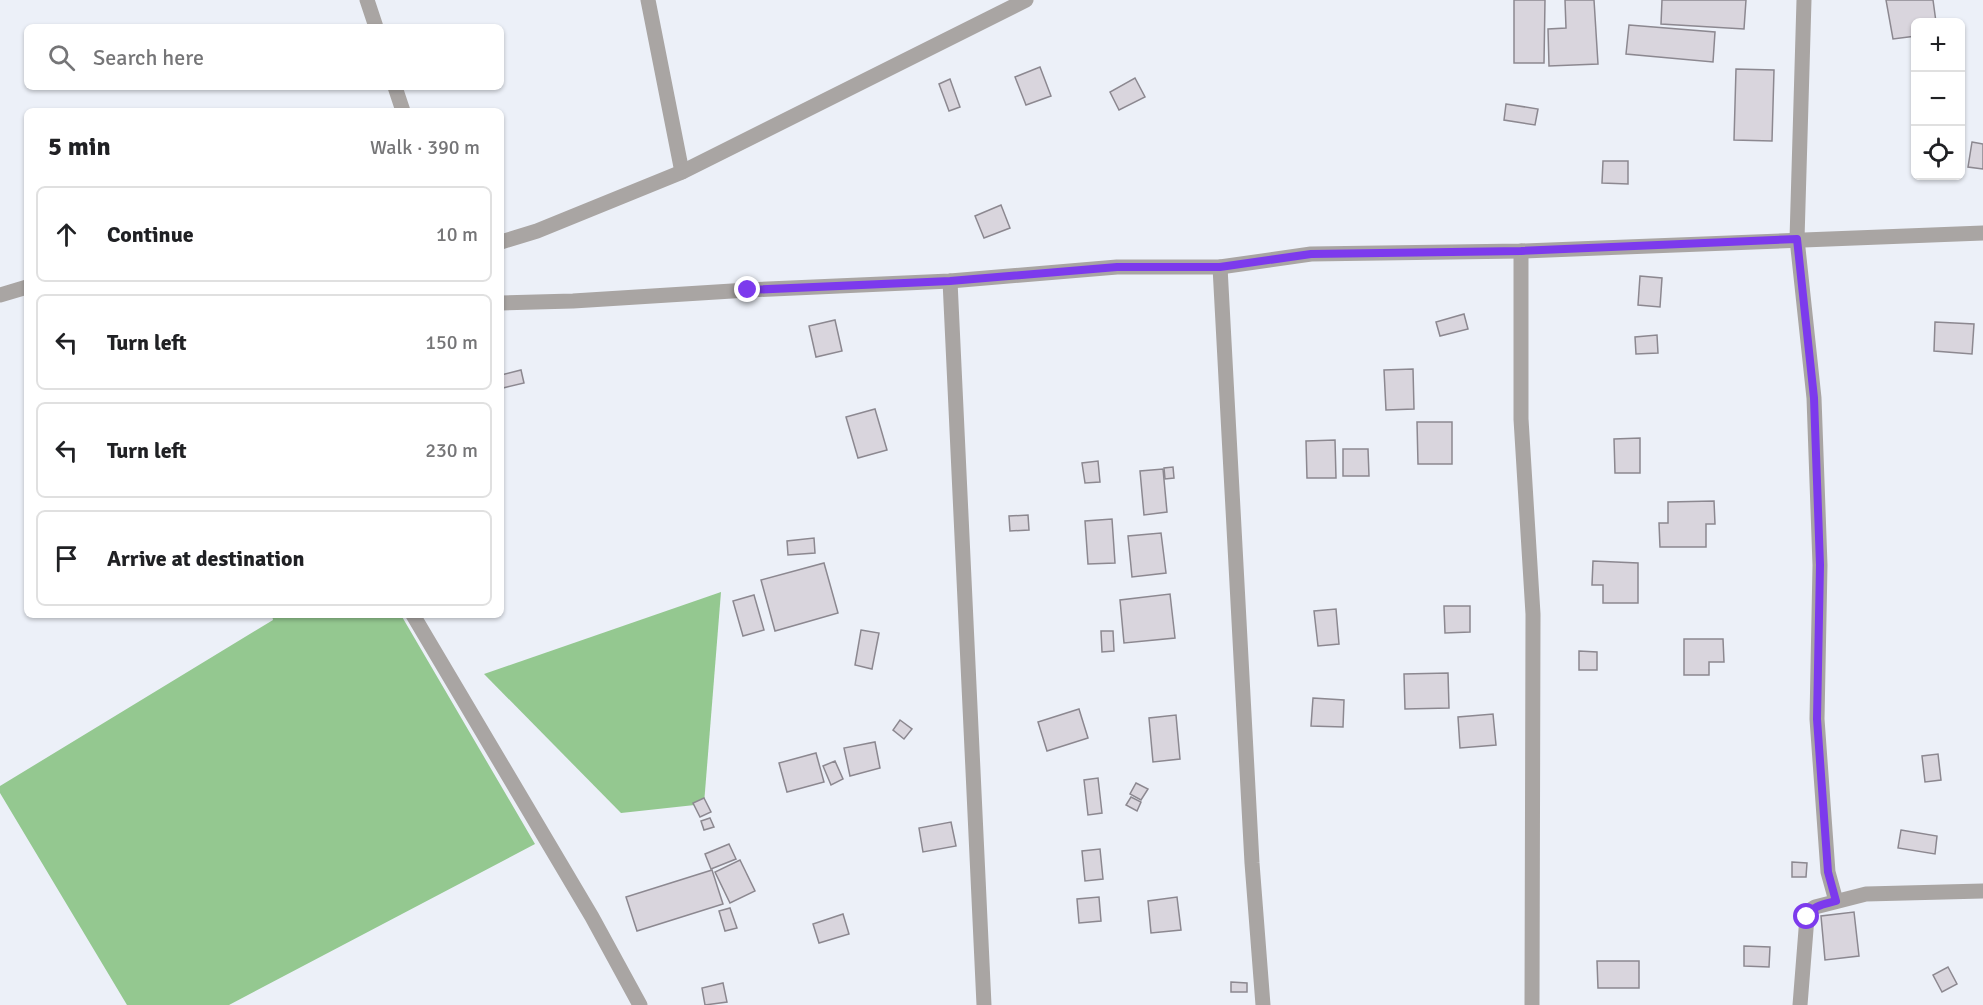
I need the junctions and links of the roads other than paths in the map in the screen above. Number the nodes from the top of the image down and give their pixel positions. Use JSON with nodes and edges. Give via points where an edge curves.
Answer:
{"nodes":[{"id":1,"x":367,"y":0,"type":"edge"},
{"id":2,"x":648,"y":0,"type":"edge"},
{"id":3,"x":1026,"y":0,"type":"edge"},
{"id":4,"x":1804,"y":0,"type":"edge"},
{"id":5,"x":375,"y":24,"type":"edge"},
{"id":6,"x":396,"y":90,"type":"edge"},
{"id":7,"x":402,"y":108,"type":"edge"},
{"id":8,"x":681,"y":172,"type":"junction"},
{"id":9,"x":1983,"y":233,"type":"edge"},
{"id":10,"x":1797,"y":239,"type":"junction"},
{"id":11,"x":504,"y":241,"type":"edge"},
{"id":12,"x":1521,"y":251,"type":"junction"},
{"id":13,"x":1220,"y":267,"type":"junction"},
{"id":14,"x":950,"y":281,"type":"junction"},
{"id":15,"x":24,"y":288,"type":"edge"},
{"id":16,"x":0,"y":295,"type":"edge"},
{"id":17,"x":504,"y":303,"type":"edge"},
{"id":18,"x":415,"y":618,"type":"edge"},
{"id":19,"x":1983,"y":891,"type":"edge"},
{"id":20,"x":1836,"y":901,"type":"junction"},
{"id":21,"x":640,"y":1005,"type":"edge"},
{"id":22,"x":984,"y":1005,"type":"edge"},
{"id":23,"x":1263,"y":1005,"type":"edge"},
{"id":24,"x":1532,"y":1005,"type":"edge"},
{"id":25,"x":1800,"y":1005,"type":"edge"}],
"edges":[{"from":1,"to":5,"type":"street"},
{"from":2,"to":8,"type":"street"},
{"from":3,"to":8,"type":"street"},
{"from":4,"to":10,"type":"street"},
{"from":6,"to":7,"type":"street"},
{"from":8,"to":11,"type":"street"},
{"from":9,"to":10,"type":"street"},
{"from":10,"to":12,"type":"street"},
{"from":10,"to":20,"type":"street","via":[[1814,398],[1820,565],[1817,719],[1828,872]]},
{"from":12,"to":13,"type":"street","via":[[1311,254]]},
{"from":12,"to":24,"type":"street","via":[[1521,419],[1533,614]]},
{"from":13,"to":14,"type":"street","via":[[1117,267]]},
{"from":13,"to":23,"type":"street"},
{"from":14,"to":17,"type":"street"},
{"from":14,"to":22,"type":"street"},
{"from":15,"to":16,"type":"street"},
{"from":18,"to":21,"type":"street"},
{"from":19,"to":20,"type":"street","via":[[1866,894]]},
{"from":20,"to":25,"type":"street","via":[[1809,911]]}]}
